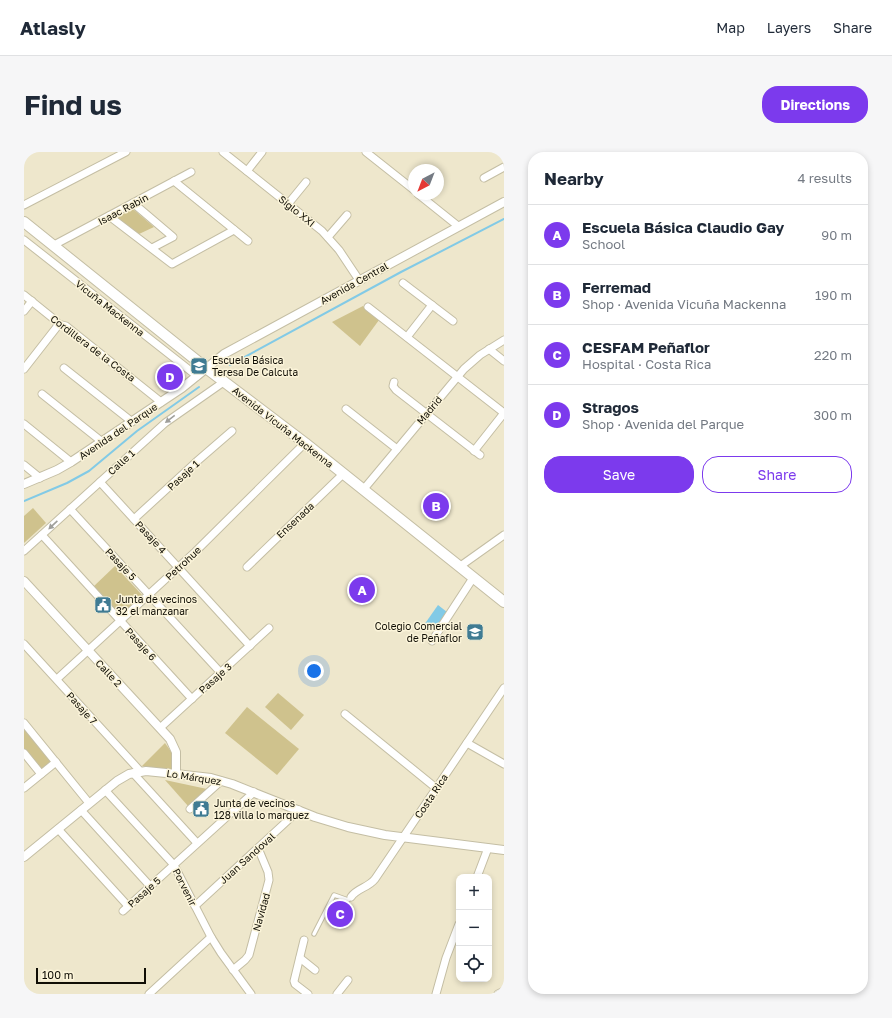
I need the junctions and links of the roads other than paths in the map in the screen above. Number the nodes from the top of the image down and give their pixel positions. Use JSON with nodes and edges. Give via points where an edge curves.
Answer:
{"nodes":[{"id":1,"x":126,"y":152,"type":"edge"},
{"id":2,"x":223,"y":152,"type":"edge"},
{"id":3,"x":262,"y":152,"type":"edge"},
{"id":4,"x":366,"y":152,"type":"edge"},
{"id":5,"x":504,"y":160,"type":"edge"},
{"id":6,"x":504,"y":167,"type":"edge"},
{"id":7,"x":247,"y":171,"type":"junction"},
{"id":8,"x":191,"y":172,"type":"dead end"},
{"id":9,"x":495,"y":172,"type":"junction"},
{"id":10,"x":484,"y":178,"type":"dead end"},
{"id":11,"x":174,"y":181,"type":"junction"},
{"id":12,"x":306,"y":182,"type":"dead end"},
{"id":13,"x":408,"y":185,"type":"edge"},
{"id":14,"x":426,"y":200,"type":"edge"},
{"id":15,"x":504,"y":202,"type":"edge"},
{"id":16,"x":133,"y":203,"type":"junction"},
{"id":17,"x":288,"y":204,"type":"junction"},
{"id":18,"x":24,"y":205,"type":"edge"},
{"id":19,"x":347,"y":215,"type":"dead end"},
{"id":20,"x":109,"y":216,"type":"junction"},
{"id":21,"x":24,"y":222,"type":"edge"},
{"id":22,"x":458,"y":226,"type":"junction"},
{"id":23,"x":234,"y":230,"type":"junction"},
{"id":24,"x":328,"y":237,"type":"junction"},
{"id":25,"x":24,"y":240,"type":"edge"},
{"id":26,"x":248,"y":241,"type":"dead end"},
{"id":27,"x":54,"y":245,"type":"junction"},
{"id":28,"x":152,"y":248,"type":"junction"},
{"id":29,"x":359,"y":280,"type":"junction"},
{"id":30,"x":403,"y":283,"type":"dead end"},
{"id":31,"x":24,"y":295,"type":"edge"},
{"id":32,"x":32,"y":301,"type":"junction"},
{"id":33,"x":432,"y":305,"type":"junction"},
{"id":34,"x":368,"y":307,"type":"dead end"},
{"id":35,"x":24,"y":311,"type":"edge"},
{"id":36,"x":453,"y":321,"type":"dead end"},
{"id":37,"x":58,"y":324,"type":"junction"},
{"id":38,"x":407,"y":337,"type":"junction"},
{"id":39,"x":504,"y":340,"type":"edge"},
{"id":40,"x":489,"y":349,"type":"junction"},
{"id":41,"x":504,"y":361,"type":"edge"},
{"id":42,"x":64,"y":368,"type":"dead end"},
{"id":43,"x":206,"y":368,"type":"junction"},
{"id":44,"x":24,"y":369,"type":"edge"},
{"id":45,"x":197,"y":376,"type":"junction"},
{"id":46,"x":458,"y":377,"type":"junction"},
{"id":47,"x":225,"y":381,"type":"junction"},
{"id":48,"x":394,"y":382,"type":"dead end"},
{"id":49,"x":42,"y":394,"type":"dead end"},
{"id":50,"x":161,"y":402,"type":"junction"},
{"id":51,"x":346,"y":409,"type":"dead end"},
{"id":52,"x":504,"y":413,"type":"edge"},
{"id":53,"x":426,"y":414,"type":"junction"},
{"id":54,"x":131,"y":422,"type":"junction"},
{"id":55,"x":24,"y":424,"type":"edge"},
{"id":56,"x":232,"y":431,"type":"dead end"},
{"id":57,"x":101,"y":442,"type":"junction"},
{"id":58,"x":305,"y":443,"type":"junction"},
{"id":59,"x":397,"y":449,"type":"junction"},
{"id":60,"x":71,"y":462,"type":"junction"},
{"id":61,"x":24,"y":465,"type":"edge"},
{"id":62,"x":343,"y":474,"type":"junction"},
{"id":63,"x":40,"y":478,"type":"junction"},
{"id":64,"x":100,"y":482,"type":"junction"},
{"id":65,"x":24,"y":484,"type":"edge"},
{"id":66,"x":363,"y":490,"type":"junction"},
{"id":67,"x":70,"y":509,"type":"junction"},
{"id":68,"x":134,"y":519,"type":"junction"},
{"id":69,"x":42,"y":535,"type":"junction"},
{"id":70,"x":504,"y":535,"type":"edge"},
{"id":71,"x":24,"y":551,"type":"edge"},
{"id":72,"x":247,"y":567,"type":"dead end"},
{"id":73,"x":459,"y":567,"type":"junction"},
{"id":74,"x":178,"y":568,"type":"junction"},
{"id":75,"x":473,"y":578,"type":"junction"},
{"id":76,"x":24,"y":580,"type":"edge"},
{"id":77,"x":149,"y":595,"type":"junction"},
{"id":78,"x":504,"y":602,"type":"edge"},
{"id":79,"x":120,"y":621,"type":"junction"},
{"id":80,"x":269,"y":628,"type":"dead end"},
{"id":81,"x":432,"y":641,"type":"dead end"},
{"id":82,"x":24,"y":644,"type":"edge"},
{"id":83,"x":250,"y":646,"type":"junction"},
{"id":84,"x":89,"y":650,"type":"junction"},
{"id":85,"x":221,"y":673,"type":"junction"},
{"id":86,"x":57,"y":679,"type":"junction"},
{"id":87,"x":504,"y":688,"type":"edge"},
{"id":88,"x":192,"y":699,"type":"junction"},
{"id":89,"x":345,"y":714,"type":"dead end"},
{"id":90,"x":24,"y":725,"type":"edge"},
{"id":91,"x":160,"y":728,"type":"junction"},
{"id":92,"x":467,"y":743,"type":"junction"},
{"id":93,"x":24,"y":753,"type":"edge"},
{"id":94,"x":56,"y":762,"type":"junction"},
{"id":95,"x":504,"y":764,"type":"edge"},
{"id":96,"x":137,"y":772,"type":"junction"},
{"id":97,"x":41,"y":774,"type":"junction"},
{"id":98,"x":176,"y":774,"type":"junction"},
{"id":99,"x":221,"y":781,"type":"junction"},
{"id":100,"x":24,"y":788,"type":"edge"},
{"id":101,"x":436,"y":788,"type":"junction"},
{"id":102,"x":105,"y":790,"type":"junction"},
{"id":103,"x":254,"y":792,"type":"junction"},
{"id":104,"x":89,"y":804,"type":"junction"},
{"id":105,"x":190,"y":809,"type":"dead end"},
{"id":106,"x":81,"y":810,"type":"junction"},
{"id":107,"x":299,"y":810,"type":"junction"},
{"id":108,"x":58,"y":829,"type":"junction"},
{"id":109,"x":403,"y":837,"type":"junction"},
{"id":110,"x":197,"y":843,"type":"junction"},
{"id":111,"x":258,"y":848,"type":"junction"},
{"id":112,"x":488,"y":848,"type":"junction"},
{"id":113,"x":504,"y":850,"type":"edge"},
{"id":114,"x":24,"y":857,"type":"edge"},
{"id":115,"x":174,"y":864,"type":"junction"},
{"id":116,"x":478,"y":874,"type":"edge"},
{"id":117,"x":150,"y":886,"type":"junction"},
{"id":118,"x":351,"y":897,"type":"joint"},
{"id":119,"x":128,"y":906,"type":"junction"},
{"id":120,"x":195,"y":906,"type":"junction"},
{"id":121,"x":123,"y":911,"type":"dead end"},
{"id":122,"x":456,"y":932,"type":"edge"},
{"id":123,"x":314,"y":934,"type":"dead end"},
{"id":124,"x":211,"y":936,"type":"junction"},
{"id":125,"x":304,"y":940,"type":"dead end"},
{"id":126,"x":300,"y":958,"type":"junction"},
{"id":127,"x":233,"y":970,"type":"junction"},
{"id":128,"x":315,"y":970,"type":"dead end"},
{"id":129,"x":348,"y":980,"type":"dead end"},
{"id":130,"x":504,"y":991,"type":"edge"},
{"id":131,"x":149,"y":994,"type":"edge"},
{"id":132,"x":251,"y":994,"type":"edge"},
{"id":133,"x":308,"y":994,"type":"edge"},
{"id":134,"x":337,"y":994,"type":"edge"},
{"id":135,"x":436,"y":994,"type":"edge"},
{"id":136,"x":498,"y":994,"type":"edge"}],
"edges":[{"from":1,"to":18,"type":"street"},
{"from":2,"to":7,"type":"street","name":"Siglo XXI"},
{"from":3,"to":7,"type":"street"},
{"from":4,"to":13,"type":"street"},
{"from":5,"to":9,"type":"street"},
{"from":6,"to":9,"type":"street"},
{"from":7,"to":17,"type":"street","name":"Siglo XXI"},
{"from":8,"to":11,"type":"street","name":"Isaac Rabin"},
{"from":9,"to":10,"type":"street"},
{"from":11,"to":16,"type":"street","name":"Isaac Rabin"},
{"from":11,"to":23,"type":"street"},
{"from":12,"to":17,"type":"street"},
{"from":14,"to":22,"type":"street"},
{"from":15,"to":22,"type":"street","name":"Avenida Central"},
{"from":16,"to":20,"type":"street","name":"Isaac Rabin"},
{"from":16,"to":28,"type":"street","via":[[173,237]]},
{"from":17,"to":24,"type":"street","name":"Siglo XXI"},
{"from":19,"to":24,"type":"street"},
{"from":20,"to":27,"type":"street","name":"Isaac Rabin"},
{"from":20,"to":28,"type":"street"},
{"from":21,"to":27,"type":"main road","name":"Avenida Vicuña Mackenna"},
{"from":22,"to":29,"type":"street","name":"Avenida Central"},
{"from":23,"to":26,"type":"street"},
{"from":23,"to":28,"type":"street","via":[[172,264]]},
{"from":24,"to":29,"type":"street","name":"Siglo XXI"},
{"from":25,"to":45,"type":"street","name":"Vicuña Mackenna"},
{"from":27,"to":43,"type":"main road","name":"Avenida Vicuña Mackenna"},
{"from":29,"to":43,"type":"street","name":"Avenida Central","via":[[234,348]]},
{"from":30,"to":33,"type":"street"},
{"from":31,"to":32,"type":"street","name":"Cordillera de la Costa"},
{"from":32,"to":35,"type":"street"},
{"from":32,"to":37,"type":"street","name":"Cordillera de la Costa"},
{"from":33,"to":36,"type":"street"},
{"from":33,"to":38,"type":"street"},
{"from":34,"to":38,"type":"street"},
{"from":37,"to":44,"type":"street"},
{"from":37,"to":50,"type":"street","name":"Cordillera de la Costa","via":[[66,326]]},
{"from":38,"to":46,"type":"street"},
{"from":39,"to":40,"type":"street","name":"Madrid"},
{"from":40,"to":41,"type":"street"},
{"from":40,"to":46,"type":"street","name":"Madrid"},
{"from":42,"to":54,"type":"street"},
{"from":43,"to":45,"type":"street","name":"Avenida del Parque"},
{"from":43,"to":47,"type":"main road","name":"Avenida Vicuña Mackenna"},
{"from":45,"to":50,"type":"street","name":"Avenida del Parque"},
{"from":46,"to":52,"type":"street"},
{"from":46,"to":53,"type":"street","name":"Madrid"},
{"from":47,"to":58,"type":"main road","name":"Avenida Vicuña Mackenna"},
{"from":47,"to":64,"type":"street","name":"Calle 1","one_way":true,"via":[[165,423]]},
{"from":48,"to":53,"type":"street","via":[[396,390]]},
{"from":49,"to":57,"type":"street"},
{"from":50,"to":54,"type":"street","name":"Avenida del Parque"},
{"from":51,"to":59,"type":"street"},
{"from":52,"to":53,"type":"street","via":[[477,453]]},
{"from":53,"to":59,"type":"street","name":"Madrid"},
{"from":54,"to":57,"type":"street","name":"Avenida del Parque"},
{"from":55,"to":60,"type":"street"},
{"from":56,"to":68,"type":"street","name":"Pasaje 1"},
{"from":57,"to":60,"type":"street","name":"Avenida del Parque"},
{"from":58,"to":62,"type":"main road","name":"Avenida Vicuña Mackenna"},
{"from":58,"to":74,"type":"street","name":"Petrohue"},
{"from":59,"to":66,"type":"street","name":"Madrid"},
{"from":60,"to":63,"type":"street","name":"Avenida del Parque"},
{"from":61,"to":63,"type":"street"},
{"from":62,"to":66,"type":"main road","name":"Avenida Vicuña Mackenna"},
{"from":62,"to":72,"type":"street","name":"Ensenada"},
{"from":63,"to":65,"type":"street","name":"Avenida del Parque"},
{"from":64,"to":67,"type":"street","name":"Calle 1"},
{"from":64,"to":68,"type":"street","name":"Pasaje 4"},
{"from":66,"to":73,"type":"main road","name":"Avenida Vicuña Mackenna"},
{"from":67,"to":69,"type":"street","name":"Calle 1","one_way":true},
{"from":67,"to":77,"type":"street","name":"Pasaje 5"},
{"from":68,"to":74,"type":"street","name":"Pasaje 4"},
{"from":69,"to":71,"type":"street","name":"Calle 1"},
{"from":69,"to":79,"type":"street","name":"Pasaje 6"},
{"from":70,"to":73,"type":"street"},
{"from":73,"to":75,"type":"main road","name":"Avenida Vicuña Mackenna"},
{"from":74,"to":77,"type":"street","name":"Petrohue"},
{"from":74,"to":83,"type":"street","name":"Pasaje 4"},
{"from":75,"to":78,"type":"main road","name":"Avenida Vicuña Mackenna"},
{"from":75,"to":81,"type":"street"},
{"from":76,"to":84,"type":"street","name":"Calle 2"},
{"from":77,"to":79,"type":"street","name":"Petrohue"},
{"from":77,"to":85,"type":"street","name":"Pasaje 5"},
{"from":79,"to":84,"type":"street","name":"Petrohue"},
{"from":79,"to":88,"type":"street","name":"Pasaje 6"},
{"from":80,"to":83,"type":"street","name":"Pasaje 3"},
{"from":82,"to":86,"type":"street","name":"Pasaje 7"},
{"from":83,"to":85,"type":"street","name":"Pasaje 3"},
{"from":84,"to":86,"type":"street","name":"Petrohue"},
{"from":84,"to":91,"type":"street","name":"Calle 2"},
{"from":85,"to":88,"type":"street","name":"Pasaje 3"},
{"from":86,"to":96,"type":"street","name":"Pasaje 7"},
{"from":87,"to":92,"type":"street","name":"Costa Rica"},
{"from":88,"to":91,"type":"street","name":"Pasaje 3"},
{"from":89,"to":101,"type":"street"},
{"from":90,"to":94,"type":"street"},
{"from":91,"to":98,"type":"street","name":"Calle 2","via":[[174,747]]},
{"from":92,"to":95,"type":"street"},
{"from":92,"to":101,"type":"street","name":"Costa Rica"},
{"from":93,"to":97,"type":"street"},
{"from":94,"to":97,"type":"street"},
{"from":94,"to":104,"type":"street"},
{"from":96,"to":98,"type":"street","name":"Lo Márquez"},
{"from":96,"to":102,"type":"street","via":[[122,778]]},
{"from":96,"to":110,"type":"street","name":"Pasaje 7"},
{"from":97,"to":100,"type":"street"},
{"from":98,"to":99,"type":"street","name":"Lo Márquez"},
{"from":99,"to":103,"type":"street","name":"Lo Márquez"},
{"from":99,"to":105,"type":"street"},
{"from":101,"to":109,"type":"street","name":"Costa Rica"},
{"from":102,"to":104,"type":"street"},
{"from":102,"to":115,"type":"street","name":"Porvenir"},
{"from":103,"to":107,"type":"street","name":"Lo Márquez"},
{"from":103,"to":110,"type":"street","name":"Pasaje 5"},
{"from":104,"to":106,"type":"street"},
{"from":106,"to":108,"type":"street"},
{"from":106,"to":117,"type":"street"},
{"from":107,"to":109,"type":"street","name":"Lo Márquez","via":[[348,827]]},
{"from":107,"to":111,"type":"street","name":"Juan Sandoval"},
{"from":108,"to":114,"type":"street"},
{"from":108,"to":119,"type":"street"},
{"from":109,"to":112,"type":"street","name":"Lo Márquez"},
{"from":109,"to":118,"type":"street","name":"Costa Rica","via":[[372,883],[356,891]]},
{"from":110,"to":115,"type":"street","name":"Pasaje 5"},
{"from":111,"to":120,"type":"street","name":"Juan Sandoval"},
{"from":111,"to":127,"type":"street","name":"Navidad","via":[[268,872],[269,884],[250,953]]},
{"from":112,"to":113,"type":"street","name":"Lo Márquez"},
{"from":112,"to":116,"type":"street"},
{"from":115,"to":117,"type":"street","name":"Pasaje 5"},
{"from":115,"to":120,"type":"street","name":"Porvenir"},
{"from":117,"to":119,"type":"street","name":"Pasaje 5"},
{"from":118,"to":123,"type":"lane","via":[[348,900],[334,895]]},
{"from":119,"to":121,"type":"street","name":"Pasaje 5"},
{"from":120,"to":124,"type":"street","name":"Porvenir"},
{"from":122,"to":135,"type":"street"},
{"from":124,"to":127,"type":"street","name":"Porvenir"},
{"from":124,"to":131,"type":"street"},
{"from":125,"to":126,"type":"street"},
{"from":126,"to":128,"type":"street"},
{"from":126,"to":133,"type":"street","via":[[294,981]]},
{"from":127,"to":132,"type":"street","name":"Porvenir"},
{"from":129,"to":134,"type":"street"},
{"from":130,"to":136,"type":"street"}]}
